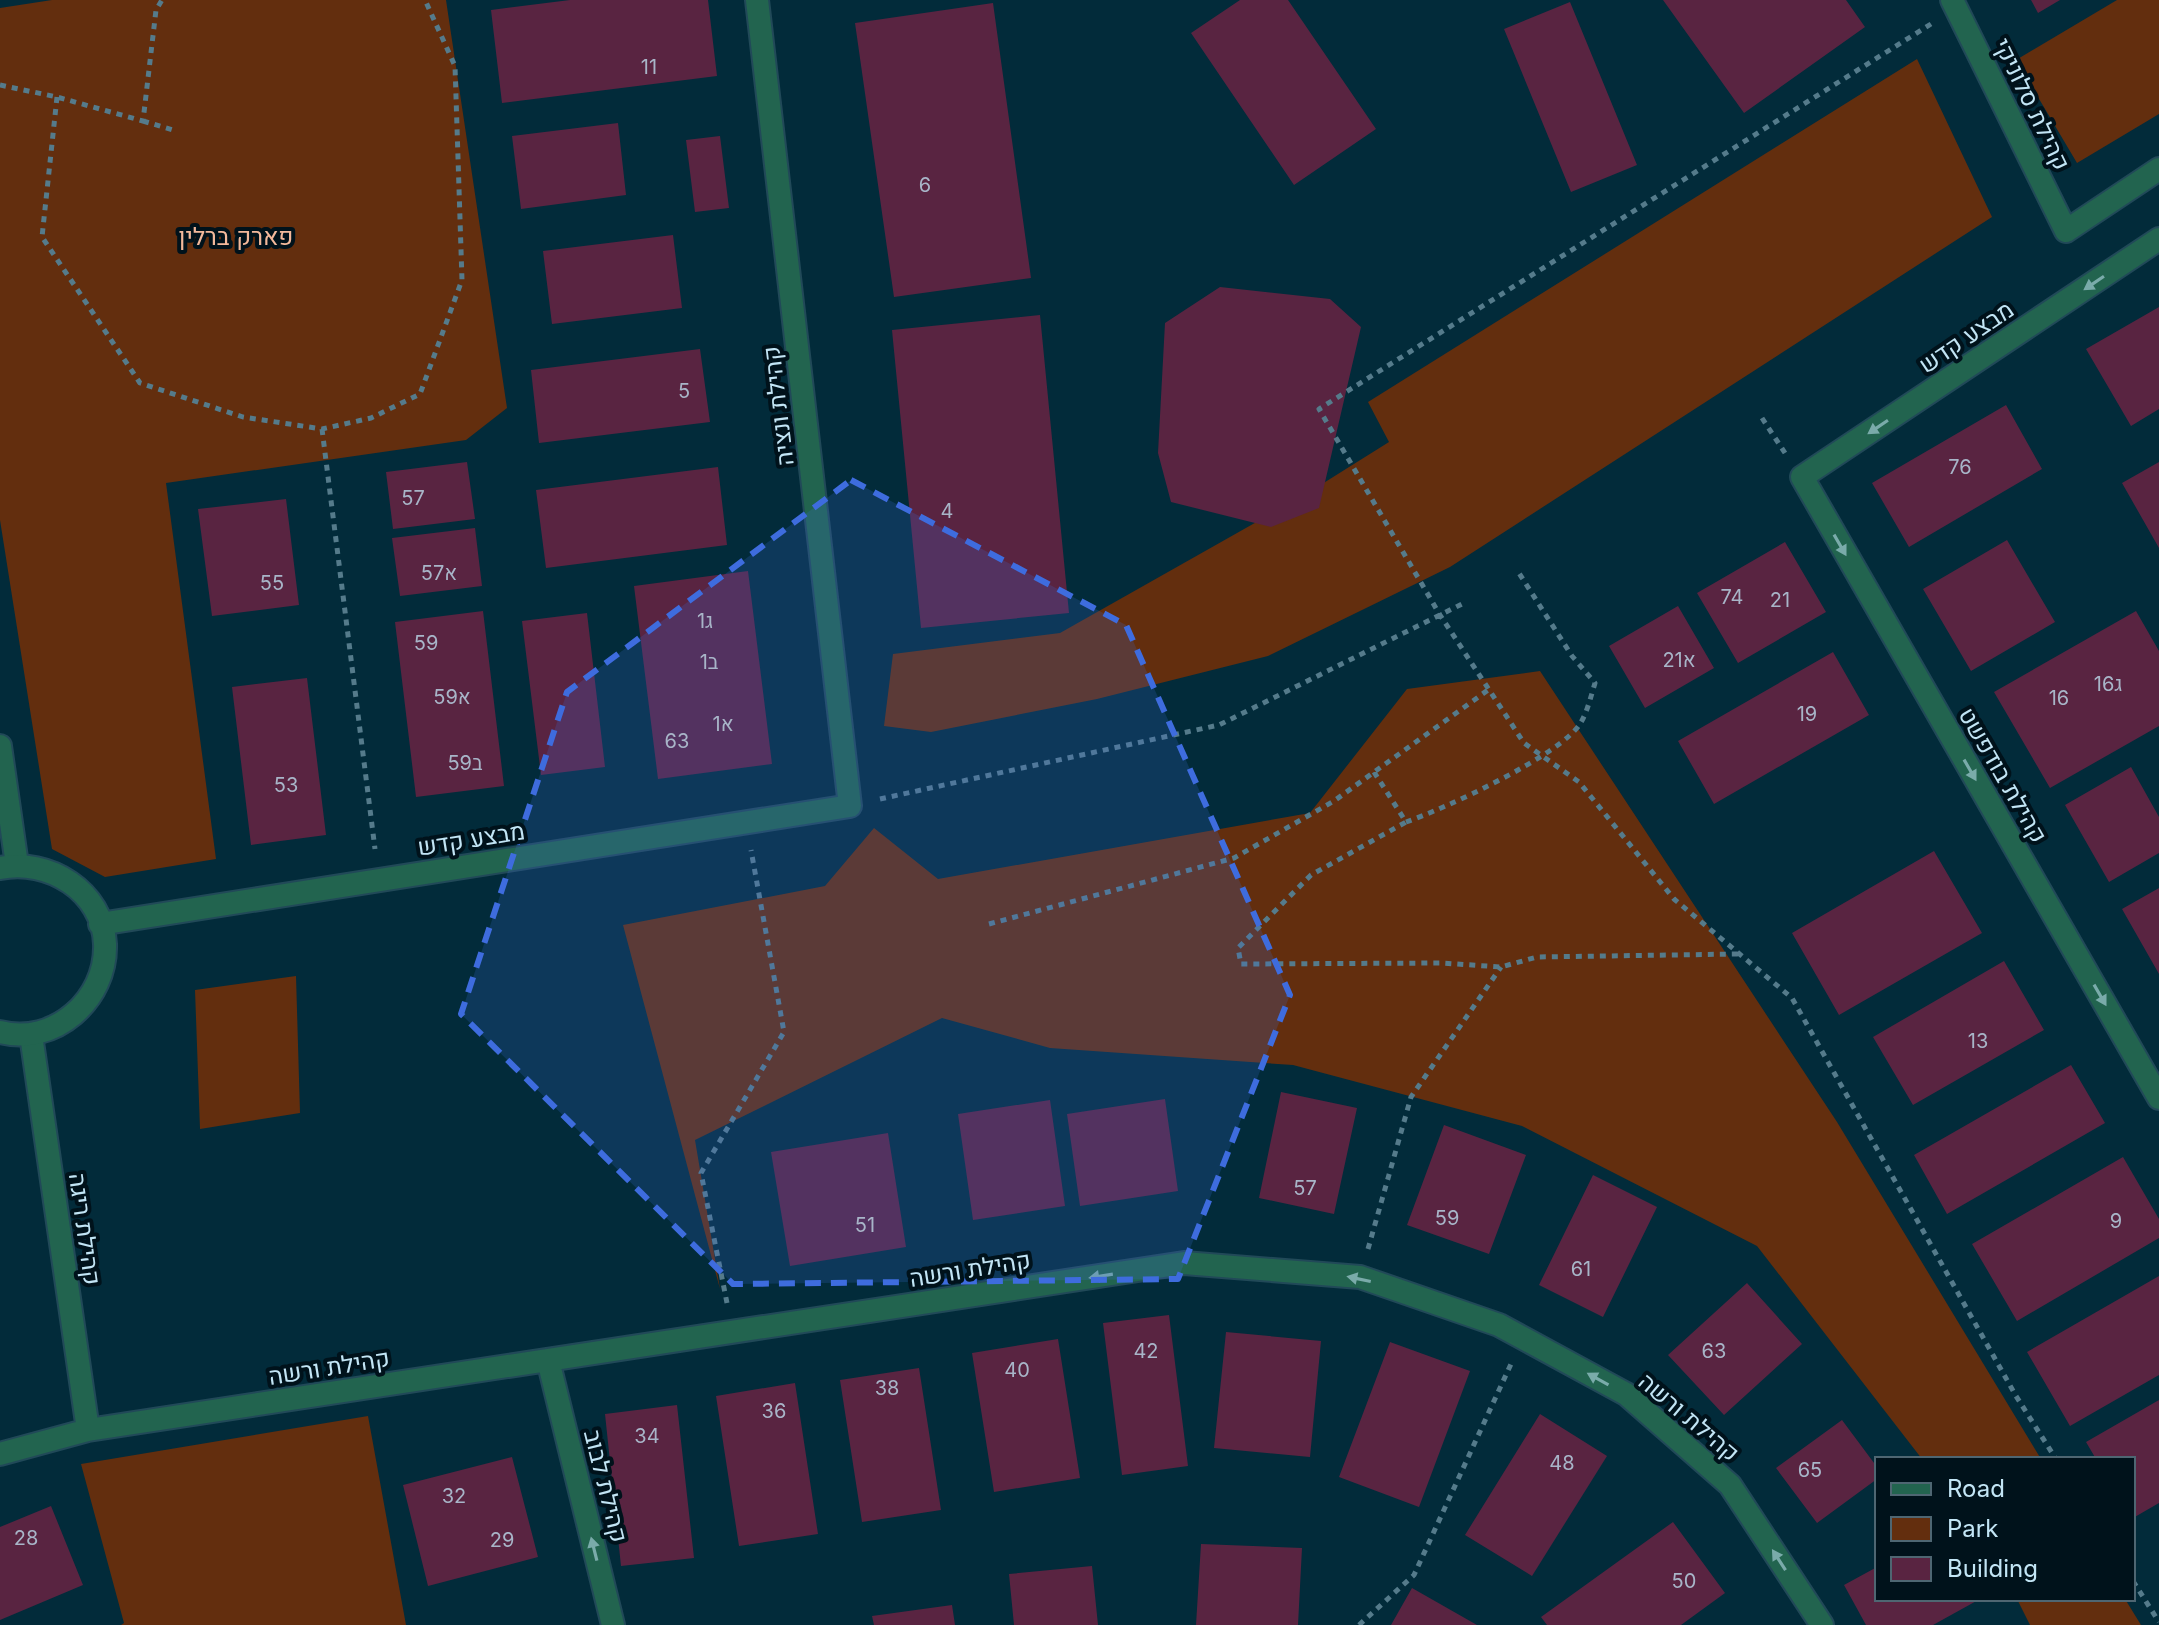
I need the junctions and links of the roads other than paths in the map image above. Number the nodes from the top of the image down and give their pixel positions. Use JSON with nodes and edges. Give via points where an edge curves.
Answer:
{"nodes":[{"id":1,"x":757,"y":0,"type":"edge"},
{"id":2,"x":1954,"y":4,"type":"edge"},
{"id":3,"x":2159,"y":169,"type":"edge"},
{"id":4,"x":2159,"y":239,"type":"edge"},
{"id":5,"x":1802,"y":477,"type":"joint"},
{"id":6,"x":0,"y":746,"type":"edge"},
{"id":7,"x":850,"y":806,"type":"joint"},
{"id":8,"x":9,"y":866,"type":"edge"},
{"id":9,"x":100,"y":924,"type":"junction"},
{"id":10,"x":0,"y":1032,"type":"edge"},
{"id":11,"x":31,"y":1035,"type":"junction"},
{"id":12,"x":2159,"y":1098,"type":"edge"},
{"id":13,"x":548,"y":1360,"type":"junction"},
{"id":14,"x":88,"y":1430,"type":"junction"},
{"id":15,"x":0,"y":1454,"type":"edge"},
{"id":16,"x":613,"y":1625,"type":"edge"},
{"id":17,"x":1822,"y":1625,"type":"edge"}],
"edges":[{"from":1,"to":7,"type":"street","name":"קהילת ונציה"},
{"from":2,"to":3,"type":"street","name":"קהילת סלוניקי","via":[[2066,231]]},
{"from":4,"to":5,"type":"street","name":"מבצע קדש","one_way":true},
{"from":5,"to":12,"type":"street","name":"קהילת בודפשט","one_way":true},
{"from":6,"to":8,"type":"street"},
{"from":7,"to":9,"type":"street","name":"מבצע קדש"},
{"from":8,"to":9,"type":"street","via":[[57,873],[81,891]]},
{"from":9,"to":11,"type":"street","via":[[105,944],[99,982],[83,1007],[60,1026]]},
{"from":10,"to":11,"type":"street"},
{"from":11,"to":14,"type":"street","name":"קהילת ריגה"},
{"from":13,"to":14,"type":"street","name":"קהילת ורשה"},
{"from":16,"to":13,"type":"street","name":"קהילת לבוב","one_way":true},
{"from":17,"to":13,"type":"street","name":"קהילת ורשה","one_way":true,"via":[[1730,1485],[1626,1394],[1499,1325],[1360,1277],[1184,1263]]},
{"from":14,"to":15,"type":"street","name":"קהילת ורשה"}]}
